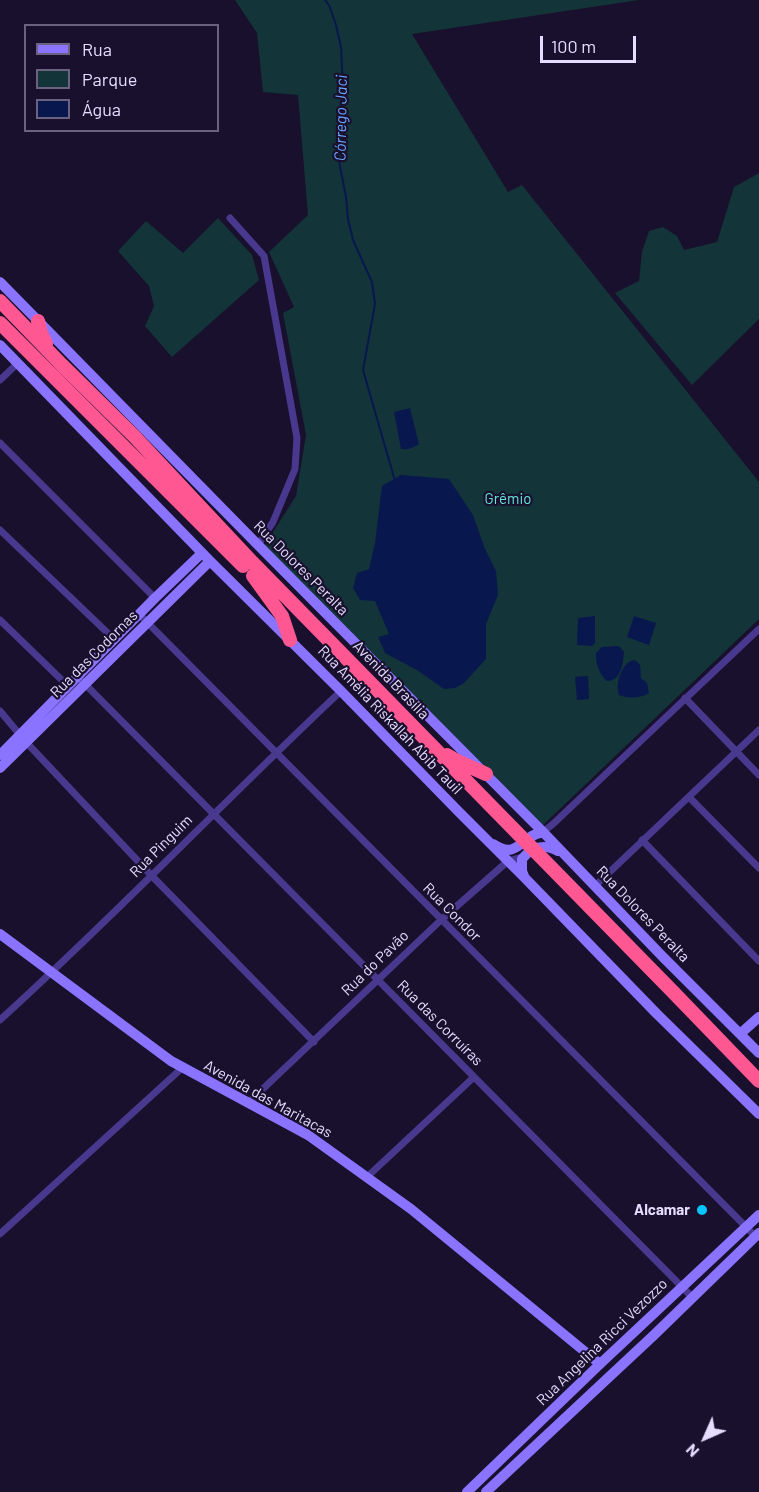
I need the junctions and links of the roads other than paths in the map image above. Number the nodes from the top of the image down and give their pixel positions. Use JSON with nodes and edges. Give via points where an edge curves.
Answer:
{"nodes":[{"id":1,"x":230,"y":218,"type":"dead end"},
{"id":2,"x":0,"y":282,"type":"edge"},
{"id":3,"x":0,"y":301,"type":"edge"},
{"id":4,"x":38,"y":321,"type":"junction"},
{"id":5,"x":0,"y":323,"type":"edge"},
{"id":6,"x":0,"y":345,"type":"edge"},
{"id":7,"x":18,"y":363,"type":"junction"},
{"id":8,"x":62,"y":365,"type":"junction"},
{"id":9,"x":0,"y":380,"type":"edge"},
{"id":10,"x":0,"y":443,"type":"edge"},
{"id":11,"x":0,"y":530,"type":"edge"},
{"id":12,"x":258,"y":545,"type":"junction"},
{"id":13,"x":202,"y":553,"type":"junction"},
{"id":14,"x":210,"y":561,"type":"junction"},
{"id":15,"x":253,"y":576,"type":"junction"},
{"id":16,"x":155,"y":598,"type":"junction"},
{"id":17,"x":139,"y":614,"type":"junction"},
{"id":18,"x":0,"y":620,"type":"edge"},
{"id":19,"x":148,"y":623,"type":"junction"},
{"id":20,"x":759,"y":629,"type":"edge"},
{"id":21,"x":114,"y":639,"type":"junction"},
{"id":22,"x":290,"y":640,"type":"junction"},
{"id":23,"x":81,"y":680,"type":"junction"},
{"id":24,"x":68,"y":686,"type":"junction"},
{"id":25,"x":341,"y":691,"type":"junction"},
{"id":26,"x":63,"y":699,"type":"junction"},
{"id":27,"x":686,"y":699,"type":"junction"},
{"id":28,"x":0,"y":711,"type":"edge"},
{"id":29,"x":759,"y":730,"type":"edge"},
{"id":30,"x":420,"y":734,"type":"junction"},
{"id":31,"x":23,"y":738,"type":"junction"},
{"id":32,"x":276,"y":752,"type":"junction"},
{"id":33,"x":736,"y":752,"type":"junction"},
{"id":34,"x":0,"y":755,"type":"edge"},
{"id":35,"x":0,"y":768,"type":"edge"},
{"id":36,"x":486,"y":774,"type":"junction"},
{"id":37,"x":759,"y":775,"type":"edge"},
{"id":38,"x":689,"y":797,"type":"junction"},
{"id":39,"x":213,"y":814,"type":"junction"},
{"id":40,"x":526,"y":816,"type":"junction"},
{"id":41,"x":543,"y":831,"type":"junction"},
{"id":42,"x":485,"y":839,"type":"junction"},
{"id":43,"x":642,"y":840,"type":"junction"},
{"id":44,"x":526,"y":847,"type":"junction"},
{"id":45,"x":567,"y":857,"type":"junction"},
{"id":46,"x":508,"y":861,"type":"junction"},
{"id":47,"x":759,"y":868,"type":"edge"},
{"id":48,"x":151,"y":875,"type":"junction"},
{"id":49,"x":524,"y":877,"type":"junction"},
{"id":50,"x":595,"y":886,"type":"junction"},
{"id":51,"x":441,"y":920,"type":"junction"},
{"id":52,"x":0,"y":934,"type":"edge"},
{"id":53,"x":759,"y":961,"type":"edge"},
{"id":54,"x":52,"y":973,"type":"junction"},
{"id":55,"x":379,"y":981,"type":"junction"},
{"id":56,"x":759,"y":1017,"type":"edge"},
{"id":57,"x":0,"y":1020,"type":"edge"},
{"id":58,"x":740,"y":1034,"type":"junction"},
{"id":59,"x":314,"y":1042,"type":"junction"},
{"id":60,"x":759,"y":1053,"type":"edge"},
{"id":61,"x":182,"y":1068,"type":"junction"},
{"id":62,"x":474,"y":1077,"type":"junction"},
{"id":63,"x":759,"y":1081,"type":"edge"},
{"id":64,"x":759,"y":1092,"type":"edge"},
{"id":65,"x":248,"y":1103,"type":"junction"},
{"id":66,"x":759,"y":1114,"type":"edge"},
{"id":67,"x":367,"y":1178,"type":"junction"},
{"id":68,"x":759,"y":1215,"type":"edge"},
{"id":69,"x":746,"y":1227,"type":"junction"},
{"id":70,"x":0,"y":1234,"type":"edge"},
{"id":71,"x":757,"y":1234,"type":"edge"},
{"id":72,"x":682,"y":1287,"type":"junction"},
{"id":73,"x":692,"y":1298,"type":"junction"},
{"id":74,"x":600,"y":1364,"type":"junction"},
{"id":75,"x":467,"y":1492,"type":"edge"},
{"id":76,"x":486,"y":1492,"type":"edge"}],
"edges":[{"from":1,"to":12,"type":"street","via":[[264,256],[297,438],[295,469],[273,522]]},
{"from":2,"to":4,"type":"main road","name":"Rua Dolores Peralta"},
{"from":3,"to":8,"type":"highway","name":"Avenida Brasília"},
{"from":4,"to":8,"type":"highway","via":[[44,341]]},
{"from":4,"to":12,"type":"main road","name":"Rua Dolores Peralta"},
{"from":5,"to":15,"type":"highway","name":"Avenida Brasília"},
{"from":6,"to":7,"type":"main road","name":"Rua Amélia Riskallah Abib Tauil"},
{"from":7,"to":9,"type":"street"},
{"from":7,"to":13,"type":"main road","name":"Rua Amélia Riskallah Abib Tauil"},
{"from":8,"to":30,"type":"highway","name":"Avenida Brasília"},
{"from":10,"to":16,"type":"street"},
{"from":11,"to":21,"type":"street"},
{"from":12,"to":36,"type":"main road","name":"Rua Dolores Peralta"},
{"from":13,"to":14,"type":"main road","name":"Rua Amélia Riskallah Abib Tauil"},
{"from":13,"to":16,"type":"main road","name":"Rua das Codornas"},
{"from":14,"to":19,"type":"main road","name":"Rua das Codornas"},
{"from":14,"to":22,"type":"main road","name":"Rua Amélia Riskallah Abib Tauil"},
{"from":15,"to":22,"type":"highway","via":[[282,616]]},
{"from":15,"to":44,"type":"highway","name":"Avenida Brasília"},
{"from":16,"to":17,"type":"main road","name":"Rua das Codornas"},
{"from":17,"to":19,"type":"street","name":"Rua Condor"},
{"from":17,"to":21,"type":"main road","name":"Rua das Codornas"},
{"from":18,"to":24,"type":"street"},
{"from":19,"to":23,"type":"main road","name":"Rua das Codornas"},
{"from":19,"to":32,"type":"street","name":"Rua Condor"},
{"from":20,"to":27,"type":"street"},
{"from":21,"to":23,"type":"main road","name":"Rua das Codornas"},
{"from":22,"to":25,"type":"main road","name":"Rua Amélia Riskallah Abib Tauil"},
{"from":23,"to":24,"type":"main road","name":"Rua das Codornas"},
{"from":23,"to":26,"type":"main road","name":"Rua das Codornas"},
{"from":23,"to":39,"type":"street","name":"Rua das Corruíras"},
{"from":24,"to":26,"type":"main road","name":"Rua das Codornas"},
{"from":25,"to":32,"type":"street","name":"Rua Pinguim"},
{"from":25,"to":42,"type":"main road","name":"Rua Amélia Riskallah Abib Tauil"},
{"from":26,"to":31,"type":"main road","name":"Rua das Codornas"},
{"from":27,"to":33,"type":"street"},
{"from":27,"to":41,"type":"street"},
{"from":28,"to":31,"type":"street"},
{"from":29,"to":33,"type":"street"},
{"from":30,"to":36,"type":"highway","via":[[456,761]]},
{"from":30,"to":44,"type":"highway","name":"Avenida Brasília"},
{"from":31,"to":34,"type":"main road","name":"Rua das Codornas"},
{"from":31,"to":35,"type":"main road","name":"Rua das Codornas"},
{"from":31,"to":48,"type":"street"},
{"from":32,"to":39,"type":"street","name":"Rua Pinguim"},
{"from":32,"to":51,"type":"street","name":"Rua Condor"},
{"from":33,"to":37,"type":"street"},
{"from":33,"to":38,"type":"street"},
{"from":36,"to":40,"type":"main road","name":"Rua Dolores Peralta"},
{"from":38,"to":43,"type":"street"},
{"from":38,"to":47,"type":"street"},
{"from":39,"to":48,"type":"street","name":"Rua Pinguim"},
{"from":39,"to":55,"type":"street","name":"Rua das Corruíras"},
{"from":40,"to":41,"type":"main road","name":"Rua Dolores Peralta"},
{"from":40,"to":44,"type":"main road","via":[[531,829]]},
{"from":41,"to":44,"type":"main road"},
{"from":41,"to":45,"type":"main road","name":"Rua Dolores Peralta"},
{"from":42,"to":44,"type":"main road","via":[[504,849]]},
{"from":42,"to":46,"type":"main road","name":"Rua Amélia Riskallah Abib Tauil"},
{"from":43,"to":50,"type":"street"},
{"from":43,"to":53,"type":"street"},
{"from":44,"to":45,"type":"main road","via":[[546,846]]},
{"from":44,"to":46,"type":"street","name":"Rua do Pavão"},
{"from":44,"to":49,"type":"main road","via":[[521,863]]},
{"from":44,"to":63,"type":"highway","name":"Avenida Brasília"},
{"from":44,"to":64,"type":"highway","name":"Avenida Brasília"},
{"from":45,"to":50,"type":"main road","name":"Rua Dolores Peralta"},
{"from":46,"to":49,"type":"main road","name":"Rua Amélia Riskallah Abib Tauil"},
{"from":46,"to":51,"type":"street","name":"Rua do Pavão"},
{"from":48,"to":54,"type":"street","name":"Rua Pinguim"},
{"from":48,"to":59,"type":"street"},
{"from":49,"to":66,"type":"main road","name":"Rua Amélia Riskallah Abib Tauil"},
{"from":50,"to":58,"type":"main road","name":"Rua Dolores Peralta"},
{"from":51,"to":55,"type":"street","name":"Rua do Pavão"},
{"from":51,"to":69,"type":"street","name":"Rua Condor"},
{"from":52,"to":54,"type":"main road","name":"Avenida das Maritacas"},
{"from":54,"to":57,"type":"street","name":"Rua Pinguim"},
{"from":54,"to":61,"type":"main road","name":"Avenida das Maritacas"},
{"from":55,"to":59,"type":"street","name":"Rua do Pavão"},
{"from":55,"to":62,"type":"street","name":"Rua das Corruíras"},
{"from":56,"to":58,"type":"main road"},
{"from":58,"to":60,"type":"main road","name":"Rua Dolores Peralta"},
{"from":59,"to":65,"type":"street","name":"Rua do Pavão"},
{"from":61,"to":65,"type":"main road","name":"Avenida das Maritacas"},
{"from":61,"to":70,"type":"street"},
{"from":62,"to":67,"type":"street"},
{"from":62,"to":72,"type":"street","name":"Rua das Corruíras"},
{"from":65,"to":67,"type":"main road","name":"Avenida das Maritacas","via":[[308,1135]]},
{"from":67,"to":74,"type":"main road","name":"Avenida das Maritacas","via":[[411,1209]]},
{"from":68,"to":69,"type":"main road","name":"Rua Angelina Ricci Vezozzo"},
{"from":69,"to":71,"type":"street","name":"Rua Condor"},
{"from":69,"to":72,"type":"main road","name":"Rua Angelina Ricci Vezozzo"},
{"from":71,"to":73,"type":"main road","name":"Rua Angelina Ricci Vezozzo"},
{"from":72,"to":73,"type":"street","name":"Rua das Corruíras"},
{"from":72,"to":74,"type":"main road","name":"Rua Angelina Ricci Vezozzo"},
{"from":73,"to":76,"type":"main road","name":"Rua Angelina Ricci Vezozzo"},
{"from":74,"to":75,"type":"main road","name":"Rua Angelina Ricci Vezozzo"}]}
